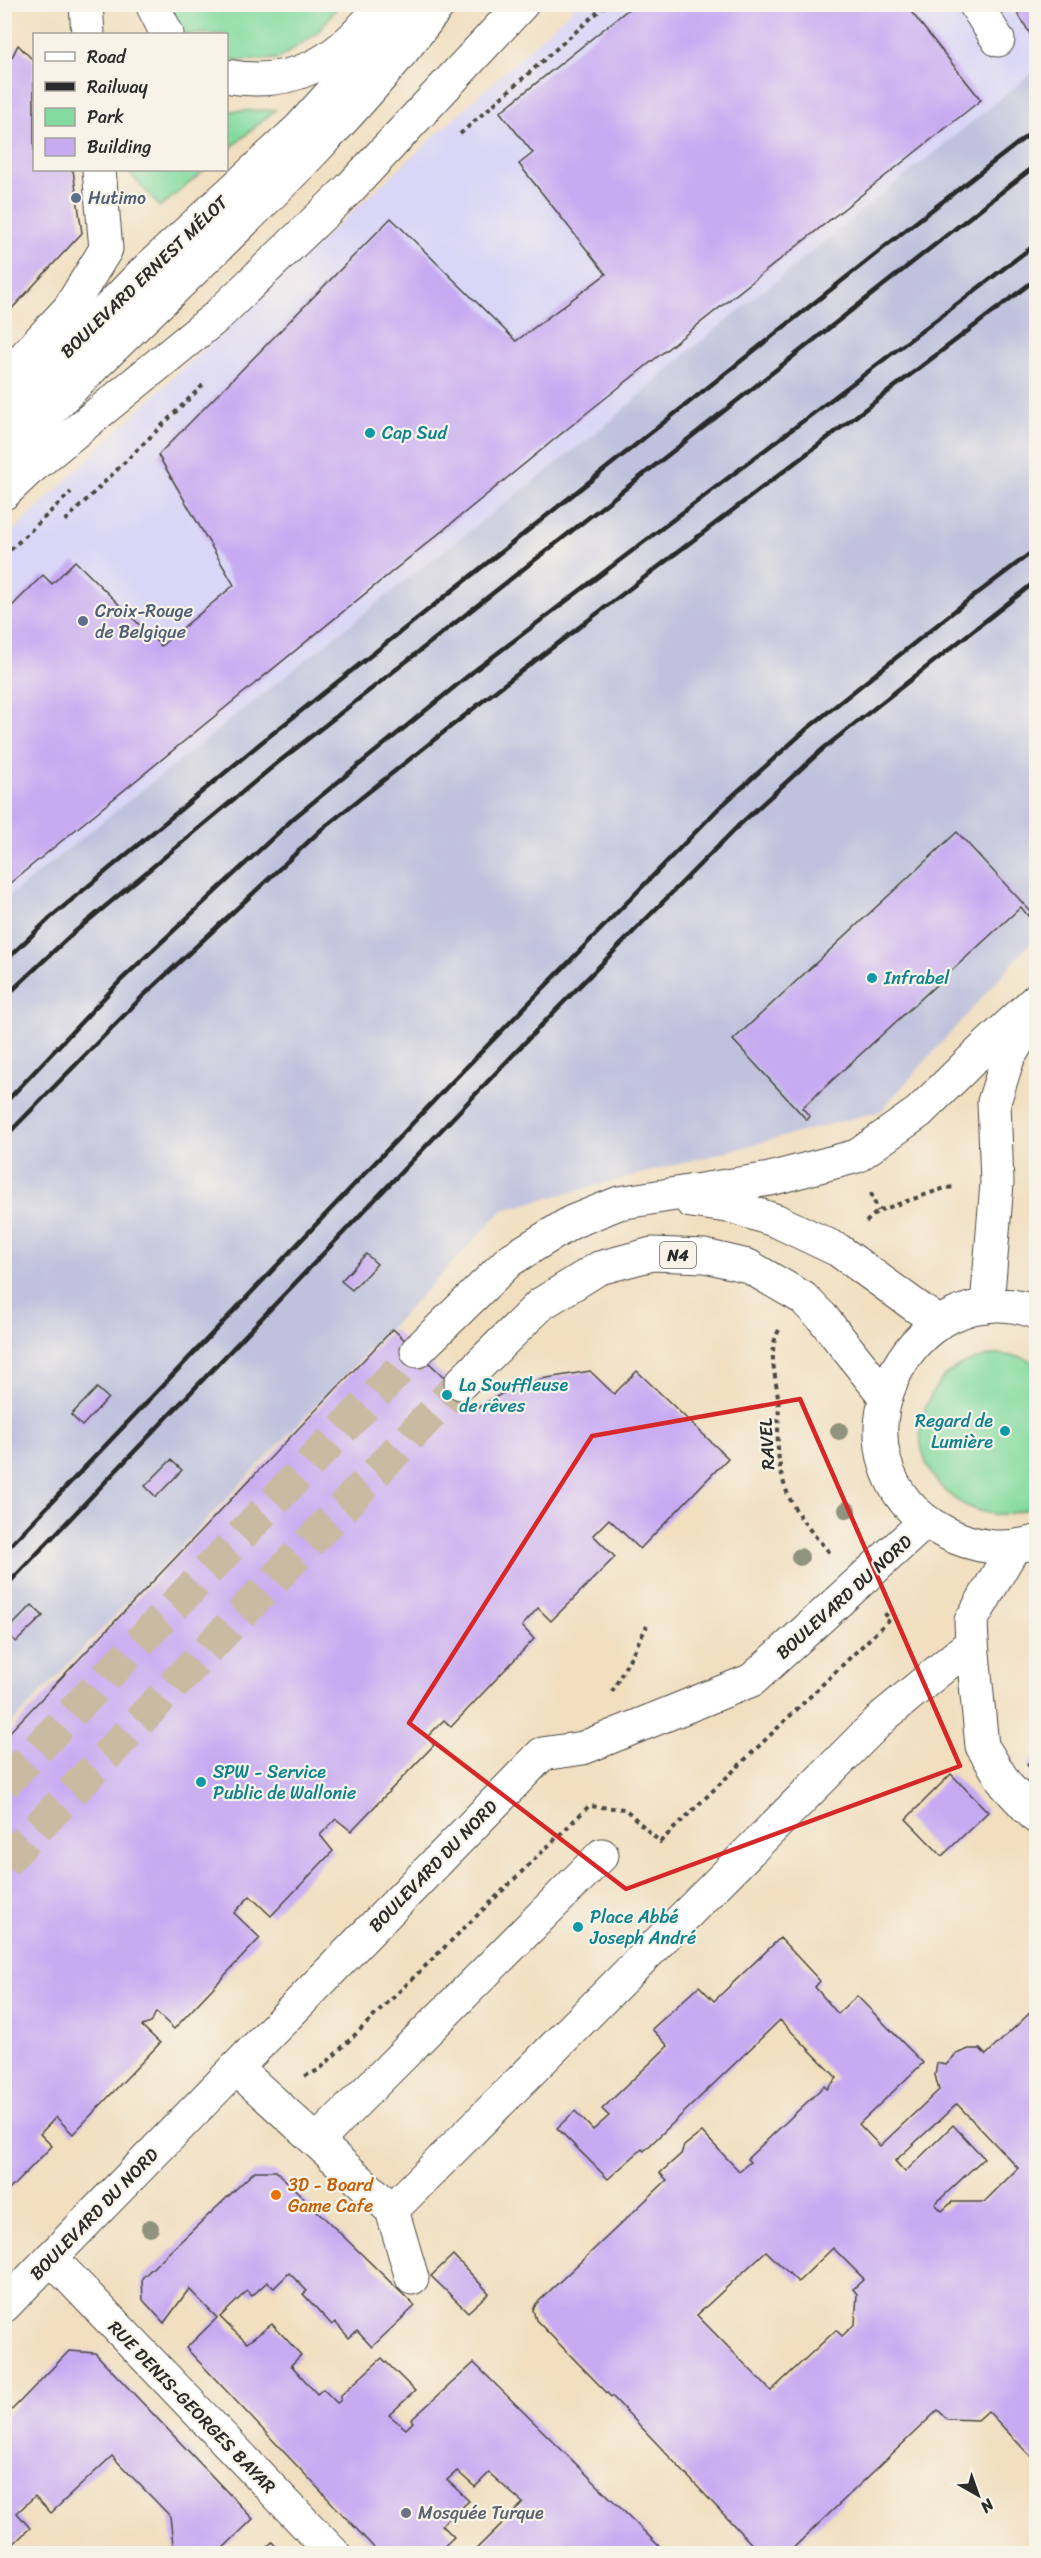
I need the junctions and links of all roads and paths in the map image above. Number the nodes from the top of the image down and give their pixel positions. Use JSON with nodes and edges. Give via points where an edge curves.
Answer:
{"nodes":[{"id":1,"x":86,"y":4,"type":"edge"},
{"id":2,"x":152,"y":4,"type":"edge"},
{"id":3,"x":382,"y":4,"type":"edge"},
{"id":4,"x":404,"y":4,"type":"edge"},
{"id":5,"x":439,"y":4,"type":"edge"},
{"id":6,"x":504,"y":4,"type":"edge"},
{"id":7,"x":522,"y":4,"type":"edge"},
{"id":8,"x":975,"y":4,"type":"edge"},
{"id":9,"x":88,"y":33,"type":"edge"},
{"id":10,"x":166,"y":33,"type":"edge"},
{"id":11,"x":998,"y":40,"type":"dead end"},
{"id":12,"x":228,"y":76,"type":"edge"},
{"id":13,"x":439,"y":93,"type":"junction"},
{"id":14,"x":99,"y":171,"type":"edge"},
{"id":15,"x":4,"y":379,"type":"edge"},
{"id":16,"x":4,"y":417,"type":"edge"},
{"id":17,"x":4,"y":457,"type":"edge"},
{"id":18,"x":4,"y":493,"type":"edge"},
{"id":19,"x":1036,"y":1000,"type":"edge"},
{"id":20,"x":1036,"y":1010,"type":"edge"},
{"id":21,"x":968,"y":1186,"type":"dead end"},
{"id":22,"x":665,"y":1196,"type":"junction"},
{"id":23,"x":863,"y":1224,"type":"dead end"},
{"id":24,"x":987,"y":1306,"type":"junction"},
{"id":25,"x":1036,"y":1312,"type":"edge"},
{"id":26,"x":785,"y":1320,"type":"dead end"},
{"id":27,"x":939,"y":1323,"type":"junction"},
{"id":28,"x":417,"y":1351,"type":"tunnel mouth"},
{"id":29,"x":461,"y":1383,"type":"tunnel mouth"},
{"id":30,"x":884,"y":1395,"type":"junction"},
{"id":31,"x":925,"y":1522,"type":"junction"},
{"id":32,"x":1025,"y":1545,"type":"edge"},
{"id":33,"x":831,"y":1555,"type":"dead end"},
{"id":34,"x":646,"y":1626,"type":"dead end"},
{"id":35,"x":972,"y":1643,"type":"junction"},
{"id":36,"x":583,"y":1748,"type":"junction"},
{"id":37,"x":1036,"y":1817,"type":"edge"},
{"id":38,"x":602,"y":1855,"type":"dead end"},
{"id":39,"x":236,"y":2068,"type":"junction"},
{"id":40,"x":317,"y":2141,"type":"junction"},
{"id":41,"x":392,"y":2210,"type":"junction"},
{"id":42,"x":51,"y":2258,"type":"junction"},
{"id":43,"x":412,"y":2278,"type":"dead end"},
{"id":44,"x":4,"y":2306,"type":"edge"},
{"id":45,"x":334,"y":2553,"type":"edge"}],
"edges":[{"from":1,"to":9,"type":"main road"},
{"from":2,"to":10,"type":"main road"},
{"from":3,"to":12,"type":"main road","via":[[348,42],[322,63],[276,79]]},
{"from":4,"to":16,"type":"main road","name":"BOULEVARD ERNEST MÉLOT","via":[[388,30],[300,128],[140,276]]},
{"from":5,"to":17,"type":"main road","via":[[405,50],[279,189]]},
{"from":6,"to":13,"type":"main road"},
{"from":7,"to":13,"type":"main road"},
{"from":8,"to":11,"type":"main road"},
{"from":13,"to":18,"type":"main road","via":[[351,187],[215,318]]},
{"from":14,"to":15,"type":"main road","via":[[106,249],[69,309]]},
{"from":19,"to":22,"type":"main road","via":[[919,1112],[857,1156],[770,1179]]},
{"from":20,"to":24,"type":"main road","via":[[1008,1058],[994,1102],[997,1184]]},
{"from":21,"to":23,"type":"path","via":[[945,1188],[878,1211]]},
{"from":22,"to":27,"type":"main road","via":[[734,1207],[777,1221],[838,1251]]},
{"from":22,"to":28,"type":"main road","via":[[619,1203],[581,1218],[510,1260]]},
{"from":24,"to":25,"type":"main road","via":[[1023,1307]]},
{"from":24,"to":27,"type":"main road","via":[[961,1312]]},
{"from":26,"to":33,"type":"path","name":"RAVEL","via":[[774,1339],[772,1356],[784,1484],[799,1518]]},
{"from":27,"to":30,"type":"main road","via":[[904,1354]]},
{"from":29,"to":30,"type":"main road","number":"N4","via":[[541,1304],[599,1268],[651,1254],[705,1256],[748,1266],[803,1298]]},
{"from":30,"to":31,"type":"main road","via":[[880,1430],[885,1465],[901,1496]]},
{"from":31,"to":32,"type":"main road","via":[[966,1544]]},
{"from":31,"to":36,"type":"main road","name":"BOULEVARD DU NORD","via":[[752,1680]]},
{"from":32,"to":35,"type":"main road","via":[[971,1621]]},
{"from":34,"to":36,"type":"path"},
{"from":35,"to":37,"type":"main road","via":[[982,1746],[1006,1785]]},
{"from":35,"to":41,"type":"main road","via":[[884,1716]]},
{"from":36,"to":39,"type":"main road","name":"BOULEVARD DU NORD","via":[[542,1754]]},
{"from":38,"to":40,"type":"main road"},
{"from":39,"to":40,"type":"main road"},
{"from":39,"to":42,"type":"main road","name":"BOULEVARD DU NORD"},
{"from":40,"to":41,"type":"main road"},
{"from":41,"to":43,"type":"main road"},
{"from":42,"to":44,"type":"main road","name":"BOULEVARD DU NORD"},
{"from":42,"to":45,"type":"main road","name":"RUE DENIS-GEORGES BAYAR"}]}
